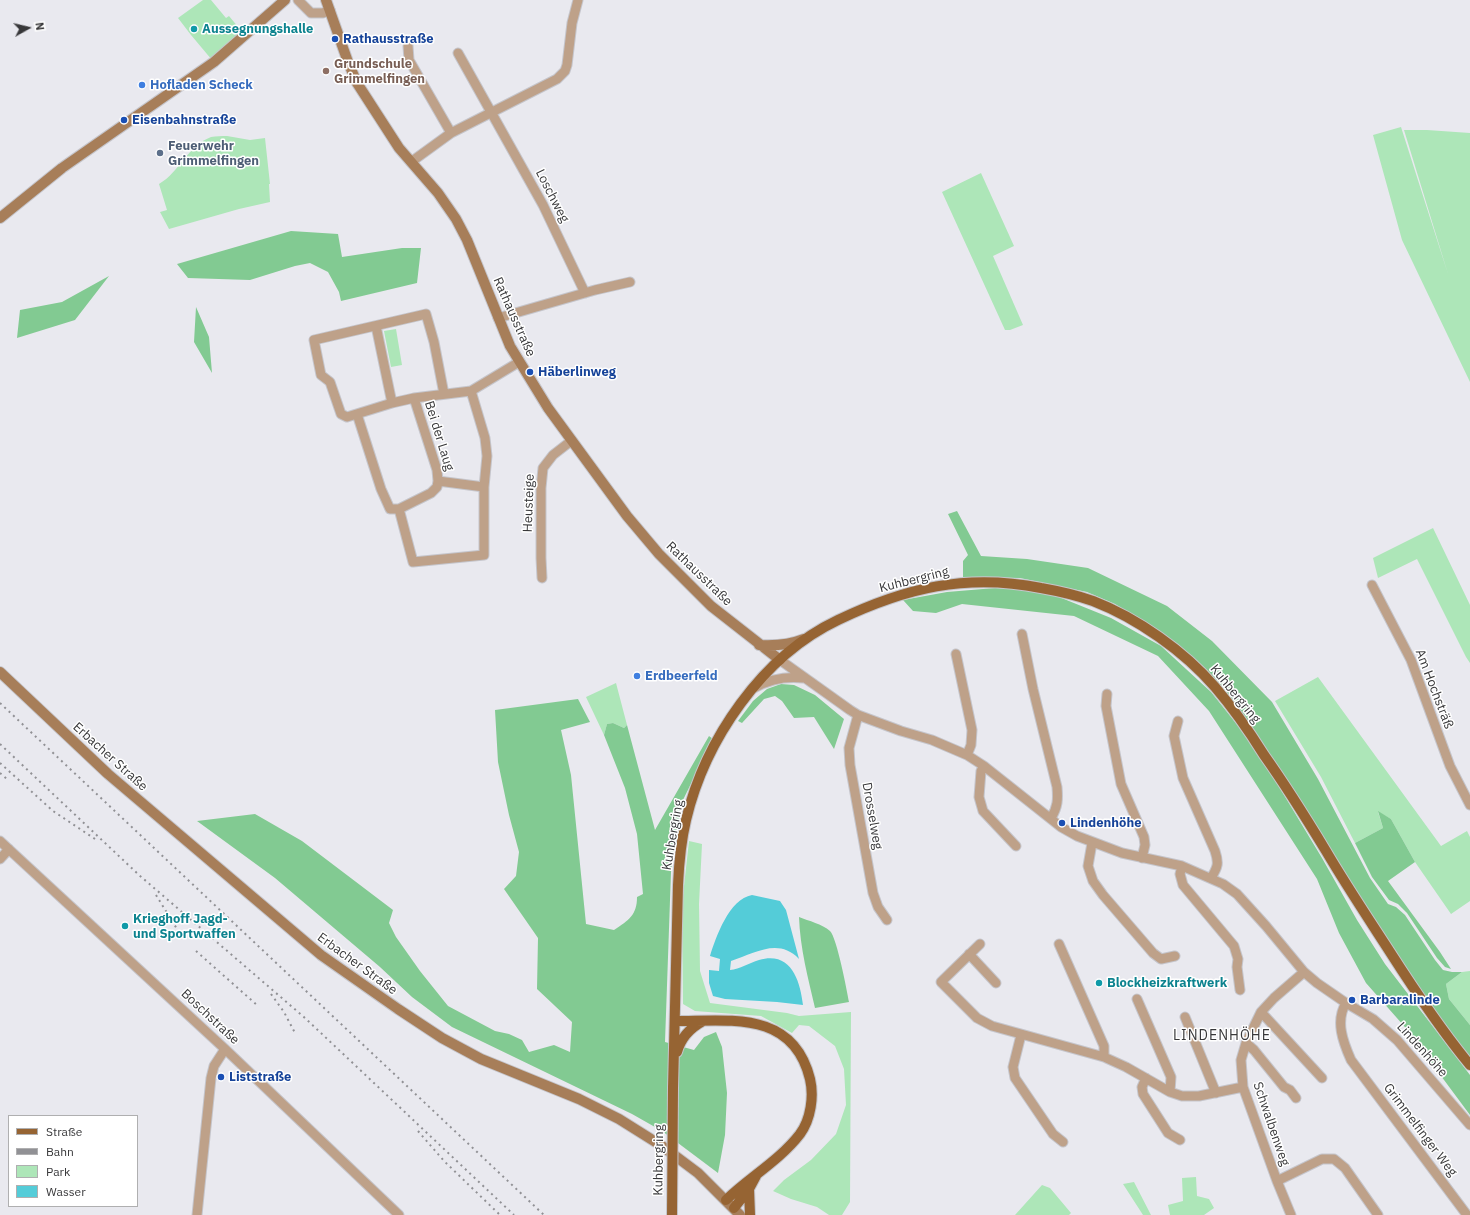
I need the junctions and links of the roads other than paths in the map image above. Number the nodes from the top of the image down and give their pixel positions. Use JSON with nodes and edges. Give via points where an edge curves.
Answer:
{"nodes":[{"id":1,"x":285,"y":0,"type":"edge"},
{"id":2,"x":298,"y":0,"type":"edge"},
{"id":3,"x":326,"y":0,"type":"edge"},
{"id":4,"x":578,"y":0,"type":"edge"},
{"id":5,"x":330,"y":10,"type":"junction"},
{"id":6,"x":408,"y":46,"type":"dead end"},
{"id":7,"x":458,"y":53,"type":"dead end"},
{"id":8,"x":492,"y":112,"type":"junction"},
{"id":9,"x":451,"y":133,"type":"junction"},
{"id":10,"x":411,"y":162,"type":"junction"},
{"id":11,"x":0,"y":218,"type":"edge"},
{"id":12,"x":630,"y":282,"type":"dead end"},
{"id":13,"x":585,"y":293,"type":"junction"},
{"id":14,"x":498,"y":318,"type":"junction"},
{"id":15,"x":376,"y":326,"type":"junction"},
{"id":16,"x":519,"y":362,"type":"junction"},
{"id":17,"x":471,"y":391,"type":"junction"},
{"id":18,"x":444,"y":394,"type":"junction"},
{"id":19,"x":414,"y":398,"type":"junction"},
{"id":20,"x":392,"y":404,"type":"junction"},
{"id":21,"x":357,"y":414,"type":"junction"},
{"id":22,"x":571,"y":441,"type":"junction"},
{"id":23,"x":438,"y":480,"type":"junction"},
{"id":24,"x":484,"y":487,"type":"junction"},
{"id":25,"x":399,"y":508,"type":"junction"},
{"id":26,"x":542,"y":578,"type":"dead end"},
{"id":27,"x":1372,"y":585,"type":"dead end"},
{"id":28,"x":1022,"y":634,"type":"dead end"},
{"id":29,"x":807,"y":638,"type":"junction"},
{"id":30,"x":759,"y":645,"type":"junction"},
{"id":31,"x":956,"y":654,"type":"dead end"},
{"id":32,"x":780,"y":660,"type":"junction"},
{"id":33,"x":0,"y":672,"type":"edge"},
{"id":34,"x":804,"y":678,"type":"junction"},
{"id":35,"x":751,"y":690,"type":"junction"},
{"id":36,"x":1107,"y":694,"type":"dead end"},
{"id":37,"x":858,"y":715,"type":"junction"},
{"id":38,"x":1178,"y":721,"type":"dead end"},
{"id":39,"x":967,"y":755,"type":"junction"},
{"id":40,"x":984,"y":766,"type":"junction"},
{"id":41,"x":1470,"y":805,"type":"edge"},
{"id":42,"x":1051,"y":818,"type":"junction"},
{"id":43,"x":0,"y":841,"type":"edge"},
{"id":44,"x":1092,"y":843,"type":"junction"},
{"id":45,"x":1016,"y":846,"type":"dead end"},
{"id":46,"x":9,"y":849,"type":"junction"},
{"id":47,"x":1142,"y":858,"type":"junction"},
{"id":48,"x":0,"y":859,"type":"edge"},
{"id":49,"x":1182,"y":866,"type":"junction"},
{"id":50,"x":1211,"y":878,"type":"junction"},
{"id":51,"x":886,"y":920,"type":"dead end"},
{"id":52,"x":980,"y":944,"type":"dead end"},
{"id":53,"x":1059,"y":944,"type":"dead end"},
{"id":54,"x":970,"y":954,"type":"junction"},
{"id":55,"x":1175,"y":956,"type":"dead end"},
{"id":56,"x":1304,"y":972,"type":"junction"},
{"id":57,"x":996,"y":983,"type":"dead end"},
{"id":58,"x":1240,"y":990,"type":"dead end"},
{"id":59,"x":1138,"y":1000,"type":"dead end"},
{"id":60,"x":1346,"y":1003,"type":"junction"},
{"id":61,"x":1261,"y":1012,"type":"junction"},
{"id":62,"x":1190,"y":1019,"type":"dead end"},
{"id":63,"x":704,"y":1020,"type":"junction"},
{"id":64,"x":675,"y":1021,"type":"junction"},
{"id":65,"x":1021,"y":1035,"type":"junction"},
{"id":66,"x":1246,"y":1043,"type":"junction"},
{"id":67,"x":225,"y":1049,"type":"junction"},
{"id":68,"x":1104,"y":1057,"type":"junction"},
{"id":69,"x":674,"y":1063,"type":"junction"},
{"id":70,"x":1470,"y":1064,"type":"edge"},
{"id":71,"x":1146,"y":1078,"type":"junction"},
{"id":72,"x":1322,"y":1078,"type":"dead end"},
{"id":73,"x":1243,"y":1087,"type":"junction"},
{"id":74,"x":1170,"y":1092,"type":"junction"},
{"id":75,"x":1216,"y":1093,"type":"junction"},
{"id":76,"x":1296,"y":1098,"type":"dead end"},
{"id":77,"x":1470,"y":1126,"type":"edge"},
{"id":78,"x":1180,"y":1140,"type":"dead end"},
{"id":79,"x":1063,"y":1142,"type":"dead end"},
{"id":80,"x":757,"y":1175,"type":"junction"},
{"id":81,"x":1277,"y":1181,"type":"junction"},
{"id":82,"x":749,"y":1189,"type":"junction"},
{"id":83,"x":726,"y":1200,"type":"junction"},
{"id":84,"x":737,"y":1212,"type":"edge"},
{"id":85,"x":1287,"y":1214,"type":"edge"},
{"id":86,"x":197,"y":1215,"type":"edge"},
{"id":87,"x":398,"y":1215,"type":"edge"},
{"id":88,"x":672,"y":1215,"type":"edge"},
{"id":89,"x":750,"y":1215,"type":"edge"},
{"id":90,"x":1378,"y":1215,"type":"edge"},
{"id":91,"x":1467,"y":1215,"type":"edge"}],
"edges":[{"from":1,"to":11,"type":"street","via":[[214,62],[62,168]]},
{"from":2,"to":5,"type":"street","via":[[311,13]]},
{"from":3,"to":5,"type":"street","name":"Rathausstraße"},
{"from":4,"to":8,"type":"street","via":[[565,71],[557,79]]},
{"from":5,"to":10,"type":"street","name":"Rathausstraße","via":[[358,83],[399,148]]},
{"from":6,"to":9,"type":"street","via":[[409,60]]},
{"from":7,"to":8,"type":"street","name":"Loschweg"},
{"from":8,"to":9,"type":"street"},
{"from":8,"to":13,"type":"street","name":"Loschweg","via":[[543,205]]},
{"from":9,"to":10,"type":"street"},
{"from":10,"to":14,"type":"street","name":"Rathausstraße","via":[[438,192],[456,220],[467,240]]},
{"from":12,"to":13,"type":"street"},
{"from":13,"to":14,"type":"street"},
{"from":14,"to":16,"type":"street","name":"Rathausstraße"},
{"from":15,"to":18,"type":"street","name":"Bei der Laug","via":[[426,314]]},
{"from":15,"to":20,"type":"street"},
{"from":15,"to":21,"type":"street","name":"Bei der Laug","via":[[314,340],[321,375],[330,382],[341,414],[347,417]]},
{"from":16,"to":17,"type":"street","name":"Bei der Laug"},
{"from":16,"to":22,"type":"street","name":"Rathausstraße"},
{"from":17,"to":18,"type":"street","name":"Bei der Laug"},
{"from":17,"to":24,"type":"street","via":[[485,438],[487,456]]},
{"from":18,"to":19,"type":"street","name":"Bei der Laug"},
{"from":19,"to":20,"type":"street","name":"Bei der Laug"},
{"from":19,"to":23,"type":"street","name":"Bei der Laug"},
{"from":20,"to":21,"type":"street","name":"Bei der Laug"},
{"from":21,"to":25,"type":"street","via":[[390,509]]},
{"from":22,"to":26,"type":"street","name":"Heusteige","via":[[553,455],[542,468]]},
{"from":22,"to":30,"type":"street","name":"Rathausstraße","via":[[659,554],[711,606]]},
{"from":23,"to":24,"type":"street"},
{"from":23,"to":25,"type":"street","via":[[437,487],[431,493]]},
{"from":24,"to":25,"type":"street","via":[[484,555],[413,562]]},
{"from":27,"to":41,"type":"street","name":"Am Hochsträß","via":[[1411,660],[1450,766]]},
{"from":28,"to":42,"type":"street","via":[[1057,787],[1057,809]]},
{"from":29,"to":30,"type":"street","via":[[779,646]]},
{"from":29,"to":32,"type":"main road","name":"Kuhbergring"},
{"from":29,"to":70,"type":"main road","name":"Kuhbergring","via":[[860,610],[908,592],[961,583],[991,582],[1024,584],[1093,601],[1118,612],[1155,635],[1188,660],[1213,684],[1239,716],[1416,992],[1446,1036]]},
{"from":30,"to":32,"type":"street","name":"Rathausstraße"},
{"from":31,"to":39,"type":"street","via":[[972,730]]},
{"from":32,"to":34,"type":"street"},
{"from":32,"to":35,"type":"main road","name":"Kuhbergring"},
{"from":33,"to":83,"type":"street","name":"Erbacher Straße","via":[[108,774],[321,955],[442,1038],[481,1059],[579,1099],[619,1119],[692,1168]]},
{"from":34,"to":35,"type":"street","via":[[776,679]]},
{"from":34,"to":37,"type":"street"},
{"from":35,"to":64,"type":"main road","name":"Kuhbergring","via":[[727,723],[705,763],[685,821],[678,885]]},
{"from":36,"to":47,"type":"street","via":[[1106,706],[1121,784],[1144,837]]},
{"from":37,"to":39,"type":"street","name":"Lindenhöhe","via":[[932,740]]},
{"from":37,"to":51,"type":"street","name":"Drosselweg","via":[[849,748],[850,765],[873,893]]},
{"from":38,"to":50,"type":"street","via":[[1174,736],[1183,778],[1218,860],[1217,869]]},
{"from":39,"to":40,"type":"street","name":"Lindenhöhe"},
{"from":40,"to":42,"type":"street","name":"Lindenhöhe"},
{"from":40,"to":45,"type":"street","via":[[981,771],[979,797],[983,811]]},
{"from":42,"to":44,"type":"street","name":"Lindenhöhe"},
{"from":43,"to":46,"type":"street","name":"Boschstraße"},
{"from":44,"to":47,"type":"street","name":"Lindenhöhe"},
{"from":44,"to":55,"type":"street","via":[[1088,866],[1093,881],[1103,895],[1153,953],[1162,959]]},
{"from":46,"to":48,"type":"street"},
{"from":46,"to":67,"type":"street","name":"Boschstraße"},
{"from":47,"to":49,"type":"street","name":"Lindenhöhe"},
{"from":49,"to":50,"type":"street","name":"Lindenhöhe"},
{"from":49,"to":58,"type":"street","via":[[1180,874],[1183,885],[1234,946],[1238,959]]},
{"from":50,"to":56,"type":"street","name":"Lindenhöhe","via":[[1237,894]]},
{"from":52,"to":54,"type":"street"},
{"from":53,"to":68,"type":"street","via":[[1070,956],[1104,1046]]},
{"from":54,"to":57,"type":"street"},
{"from":54,"to":65,"type":"street","via":[[941,982],[976,1018]]},
{"from":56,"to":60,"type":"street","name":"Lindenhöhe"},
{"from":56,"to":61,"type":"street","name":"Schwalbenweg"},
{"from":59,"to":74,"type":"street","via":[[1146,1010],[1171,1078]]},
{"from":60,"to":77,"type":"street","name":"Lindenhöhe","via":[[1373,1019],[1397,1040]]},
{"from":60,"to":91,"type":"street","name":"Grimmelfinger Weg","via":[[1340,1017],[1345,1048]]},
{"from":61,"to":66,"type":"street","name":"Schwalbenweg"},
{"from":61,"to":72,"type":"street"},
{"from":62,"to":75,"type":"street"},
{"from":63,"to":64,"type":"main road"},
{"from":63,"to":69,"type":"main road","via":[[683,1037]]},
{"from":63,"to":80,"type":"main road","via":[[755,1022],[777,1031],[795,1046],[807,1065],[812,1096],[810,1111],[801,1132],[786,1150]]},
{"from":64,"to":69,"type":"main road","name":"Kuhbergring"},
{"from":65,"to":68,"type":"street"},
{"from":65,"to":79,"type":"street","via":[[1013,1067],[1015,1078],[1053,1134]]},
{"from":66,"to":73,"type":"street","name":"Schwalbenweg","via":[[1242,1060]]},
{"from":66,"to":76,"type":"street","name":"Schwalbenweg"},
{"from":67,"to":86,"type":"street","via":[[214,1066],[211,1078]]},
{"from":67,"to":87,"type":"street","name":"Boschstraße"},
{"from":68,"to":71,"type":"street"},
{"from":69,"to":88,"type":"main road","name":"Kuhbergring","bridge":true},
{"from":71,"to":74,"type":"street"},
{"from":71,"to":78,"type":"street","via":[[1142,1087],[1143,1094],[1168,1133]]},
{"from":73,"to":75,"type":"street"},
{"from":73,"to":81,"type":"street","name":"Schwalbenweg"},
{"from":74,"to":75,"type":"street","via":[[1192,1097]]},
{"from":80,"to":82,"type":"main road"},
{"from":80,"to":83,"type":"main road"},
{"from":81,"to":85,"type":"street","name":"Schwalbenweg"},
{"from":81,"to":90,"type":"street","via":[[1322,1159],[1334,1159],[1345,1168]]},
{"from":82,"to":84,"type":"main road"},
{"from":82,"to":89,"type":"main road"},
{"from":83,"to":84,"type":"street","name":"Erbacher Straße"}]}
